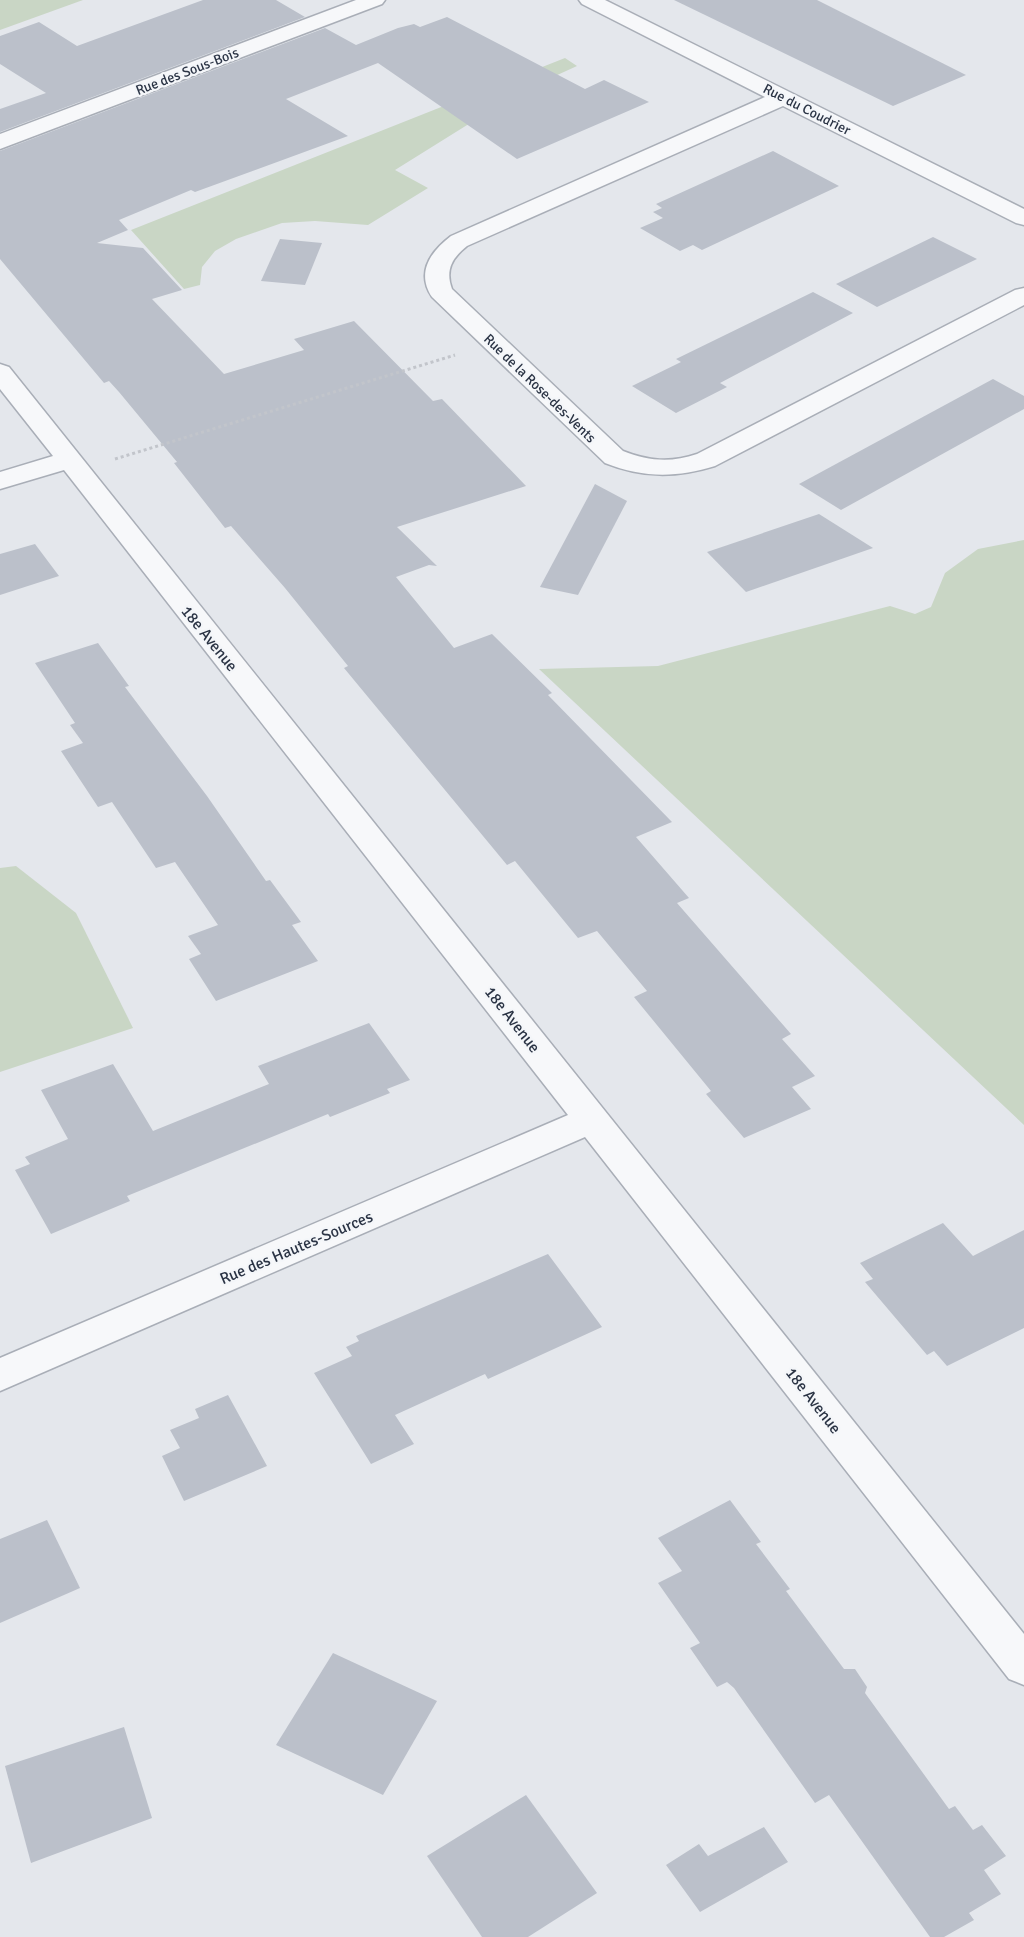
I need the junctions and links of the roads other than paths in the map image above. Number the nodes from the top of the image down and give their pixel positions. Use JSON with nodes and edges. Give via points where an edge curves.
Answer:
{"nodes":[{"id":1,"x":375,"y":0,"type":"edge"},
{"id":2,"x":589,"y":0,"type":"edge"},
{"id":3,"x":784,"y":97,"type":"junction"},
{"id":4,"x":0,"y":142,"type":"edge"},
{"id":5,"x":1024,"y":218,"type":"edge"},
{"id":6,"x":1024,"y":295,"type":"edge"},
{"id":7,"x":0,"y":372,"type":"edge"},
{"id":8,"x":73,"y":465,"type":"junction"},
{"id":9,"x":0,"y":481,"type":"edge"},
{"id":10,"x":592,"y":1119,"type":"junction"},
{"id":11,"x":0,"y":1375,"type":"edge"},
{"id":12,"x":1024,"y":1666,"type":"edge"}],
"edges":[{"from":1,"to":4,"type":"street","name":"Rue des Sous-Bois"},
{"from":2,"to":3,"type":"street","name":"Rue du Coudrier"},
{"from":3,"to":5,"type":"street","name":"Rue du Coudrier"},
{"from":3,"to":6,"type":"street","name":"Rue de la Rose-des-Vents","via":[[474,233],[447,249],[435,270],[441,292],[614,457],[630,464],[669,470],[706,460]]},
{"from":7,"to":8,"type":"street","name":"18e Avenue"},
{"from":8,"to":9,"type":"street"},
{"from":8,"to":10,"type":"street","name":"18e Avenue"},
{"from":10,"to":11,"type":"street","name":"Rue des Hautes-Sources"},
{"from":10,"to":12,"type":"street","name":"18e Avenue"}]}
